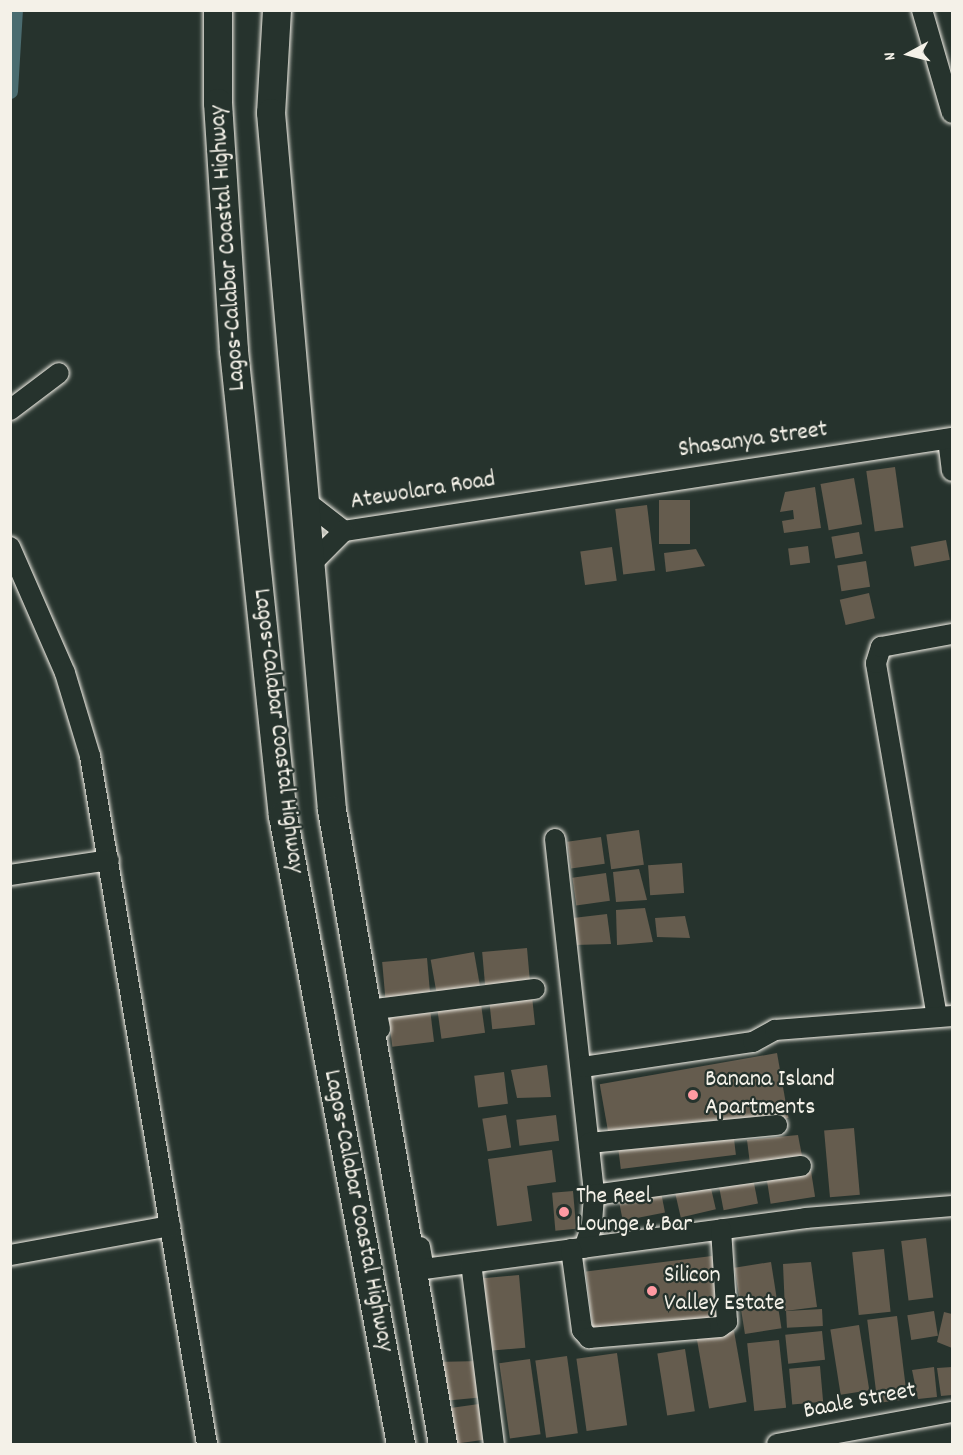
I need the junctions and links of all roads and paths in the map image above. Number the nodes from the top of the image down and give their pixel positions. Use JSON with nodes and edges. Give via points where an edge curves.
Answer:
{"nodes":[{"id":1,"x":218,"y":10,"type":"edge"},
{"id":2,"x":277,"y":10,"type":"edge"},
{"id":3,"x":922,"y":10,"type":"edge"},
{"id":4,"x":952,"y":113,"type":"edge"},
{"id":5,"x":59,"y":374,"type":"dead end"},
{"id":6,"x":10,"y":410,"type":"edge"},
{"id":7,"x":950,"y":438,"type":"edge"},
{"id":8,"x":952,"y":471,"type":"edge"},
{"id":9,"x":561,"y":495,"type":"joint"},
{"id":10,"x":304,"y":500,"type":"junction"},
{"id":11,"x":344,"y":531,"type":"junction"},
{"id":12,"x":10,"y":547,"type":"edge"},
{"id":13,"x":310,"y":565,"type":"junction"},
{"id":14,"x":952,"y":634,"type":"edge"},
{"id":15,"x":555,"y":839,"type":"dead end"},
{"id":16,"x":109,"y":860,"type":"junction"},
{"id":17,"x":10,"y":875,"type":"edge"},
{"id":18,"x":534,"y":989,"type":"dead end"},
{"id":19,"x":945,"y":1017,"type":"edge"},
{"id":20,"x":583,"y":1067,"type":"junction"},
{"id":21,"x":777,"y":1125,"type":"dead end"},
{"id":22,"x":589,"y":1143,"type":"junction"},
{"id":23,"x":801,"y":1166,"type":"dead end"},
{"id":24,"x":594,"y":1195,"type":"junction"},
{"id":25,"x":952,"y":1206,"type":"edge"},
{"id":26,"x":170,"y":1226,"type":"junction"},
{"id":27,"x":721,"y":1229,"type":"junction"},
{"id":28,"x":577,"y":1248,"type":"junction"},
{"id":29,"x":10,"y":1255,"type":"edge"},
{"id":30,"x":471,"y":1263,"type":"junction"},
{"id":31,"x":952,"y":1412,"type":"edge"},
{"id":32,"x":207,"y":1444,"type":"edge"},
{"id":33,"x":401,"y":1444,"type":"edge"},
{"id":34,"x":443,"y":1444,"type":"edge"},
{"id":35,"x":494,"y":1444,"type":"edge"},
{"id":36,"x":777,"y":1444,"type":"edge"}],
"edges":[{"from":1,"to":33,"type":"highway","name":"Lagos-Calabar Coastal Highway","via":[[218,103],[234,351],[283,816]]},
{"from":2,"to":10,"type":"highway","name":"Lagos-Calabar Coastal Highway","via":[[271,113]]},
{"from":3,"to":4,"type":"street"},
{"from":5,"to":6,"type":"street"},
{"from":7,"to":8,"type":"street"},
{"from":7,"to":9,"type":"street","name":"Shasanya Street"},
{"from":9,"to":11,"type":"street","name":"Atewolara Road"},
{"from":10,"to":11,"type":"street","name":"Atewolara Road"},
{"from":10,"to":13,"type":"highway","name":"Lagos-Calabar Coastal Highway"},
{"from":11,"to":13,"type":"street"},
{"from":12,"to":16,"type":"street","via":[[65,673],[90,756]]},
{"from":13,"to":34,"type":"highway","name":"Lagos-Calabar Coastal Highway","via":[[332,810]]},
{"from":14,"to":19,"type":"street","via":[[881,647],[876,663]]},
{"from":15,"to":20,"type":"street"},
{"from":16,"to":17,"type":"street"},
{"from":16,"to":26,"type":"street"},
{"from":18,"to":30,"type":"street","via":[[376,1009],[424,1269]]},
{"from":19,"to":20,"type":"street","via":[[775,1030],[753,1042]]},
{"from":20,"to":22,"type":"street"},
{"from":21,"to":22,"type":"street"},
{"from":22,"to":24,"type":"street"},
{"from":23,"to":24,"type":"street"},
{"from":24,"to":28,"type":"street","via":[[592,1225]]},
{"from":25,"to":27,"type":"street"},
{"from":26,"to":29,"type":"street"},
{"from":26,"to":32,"type":"street"},
{"from":27,"to":28,"type":"street"},
{"from":27,"to":28,"type":"street","via":[[727,1322],[720,1327],[589,1338],[582,1330]]},
{"from":28,"to":30,"type":"street"},
{"from":30,"to":35,"type":"street"},
{"from":31,"to":36,"type":"street","name":"Baale Street"}]}
